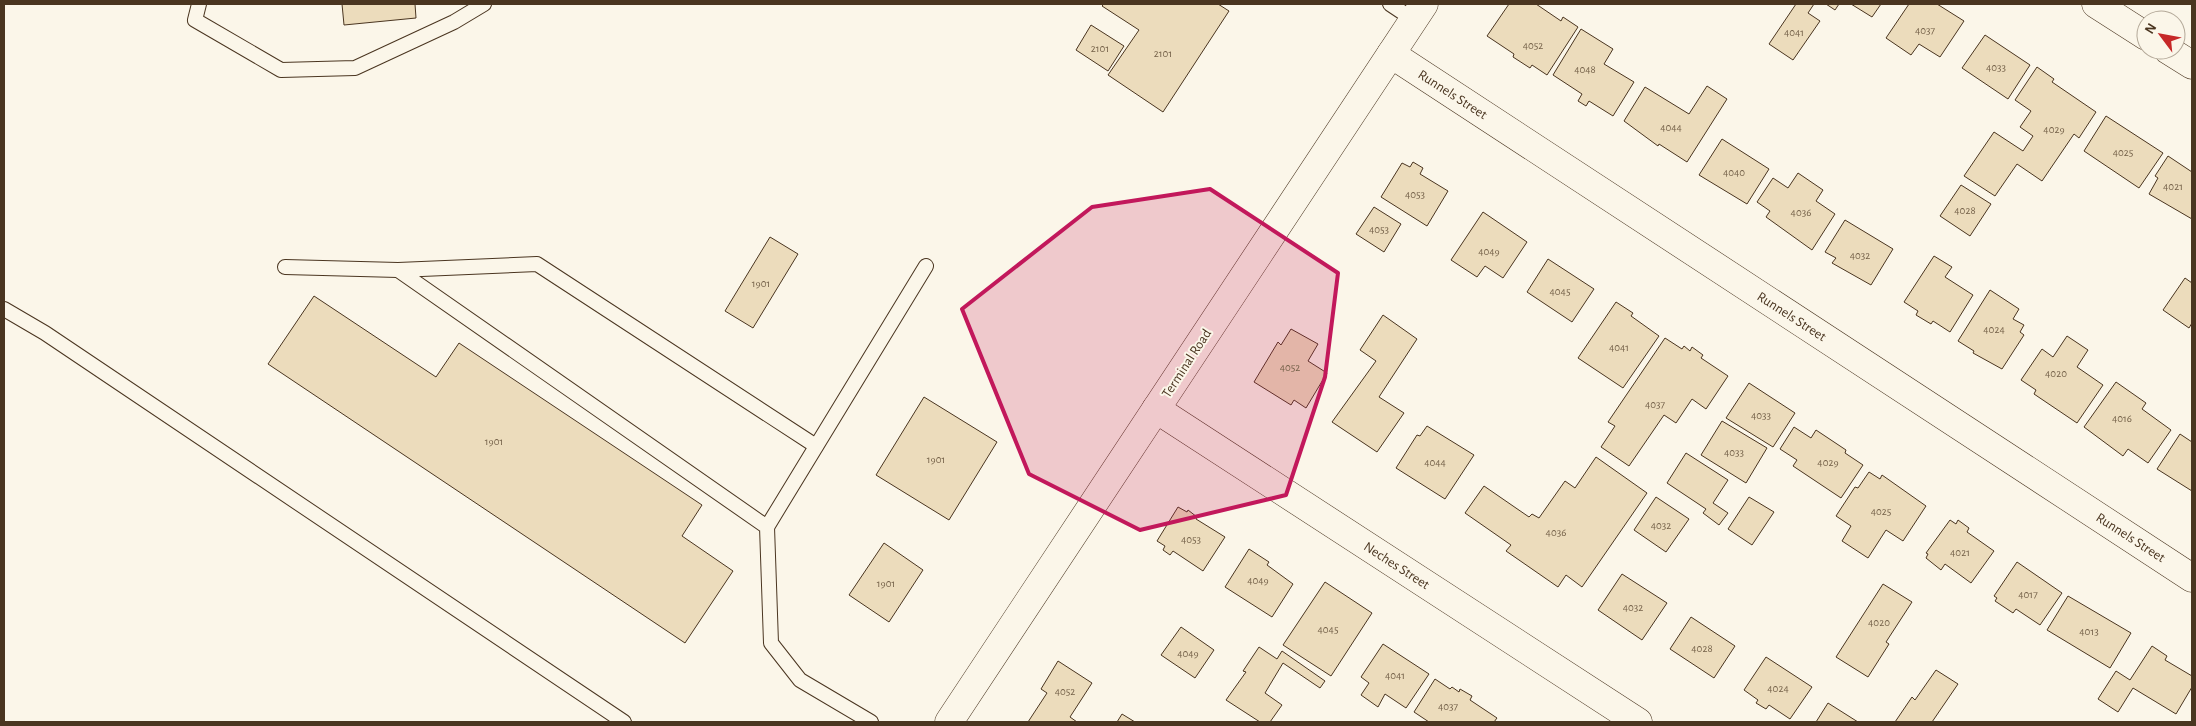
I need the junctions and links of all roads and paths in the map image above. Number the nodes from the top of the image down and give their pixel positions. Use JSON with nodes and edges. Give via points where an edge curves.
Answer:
{"nodes":[{"id":1,"x":200,"y":4,"type":"edge"},
{"id":2,"x":484,"y":4,"type":"edge"},
{"id":3,"x":1390,"y":4,"type":"edge"},
{"id":4,"x":2096,"y":4,"type":"edge"},
{"id":5,"x":1419,"y":12,"type":"edge"},
{"id":6,"x":2136,"y":30,"type":"edge"},
{"id":7,"x":1391,"y":54,"type":"junction"},
{"id":8,"x":926,"y":266,"type":"dead end"},
{"id":9,"x":285,"y":267,"type":"dead end"},
{"id":10,"x":398,"y":270,"type":"junction"},
{"id":11,"x":4,"y":309,"type":"edge"},
{"id":12,"x":1156,"y":408,"type":"junction"},
{"id":13,"x":816,"y":446,"type":"junction"},
{"id":14,"x":767,"y":527,"type":"junction"},
{"id":15,"x":2192,"y":578,"type":"edge"},
{"id":16,"x":624,"y":722,"type":"edge"},
{"id":17,"x":871,"y":722,"type":"edge"},
{"id":18,"x":949,"y":722,"type":"edge"},
{"id":19,"x":1638,"y":722,"type":"edge"}],
"edges":[{"from":1,"to":2,"type":"lane","via":[[196,20],[280,70],[356,68],[454,22]]},
{"from":3,"to":5,"type":"lane"},
{"from":4,"to":6,"type":"street"},
{"from":5,"to":7,"type":"street","name":"Terminal Road"},
{"from":7,"to":12,"type":"street","name":"Terminal Road"},
{"from":7,"to":15,"type":"street","name":"Runnels Street"},
{"from":8,"to":13,"type":"lane"},
{"from":9,"to":10,"type":"lane"},
{"from":10,"to":13,"type":"lane","via":[[537,264]]},
{"from":10,"to":14,"type":"lane"},
{"from":11,"to":16,"type":"lane","via":[[45,333]]},
{"from":12,"to":18,"type":"street","name":"Terminal Road"},
{"from":12,"to":19,"type":"street","name":"Neches Street"},
{"from":13,"to":14,"type":"lane"},
{"from":14,"to":17,"type":"lane","via":[[771,643],[800,680]]}]}
